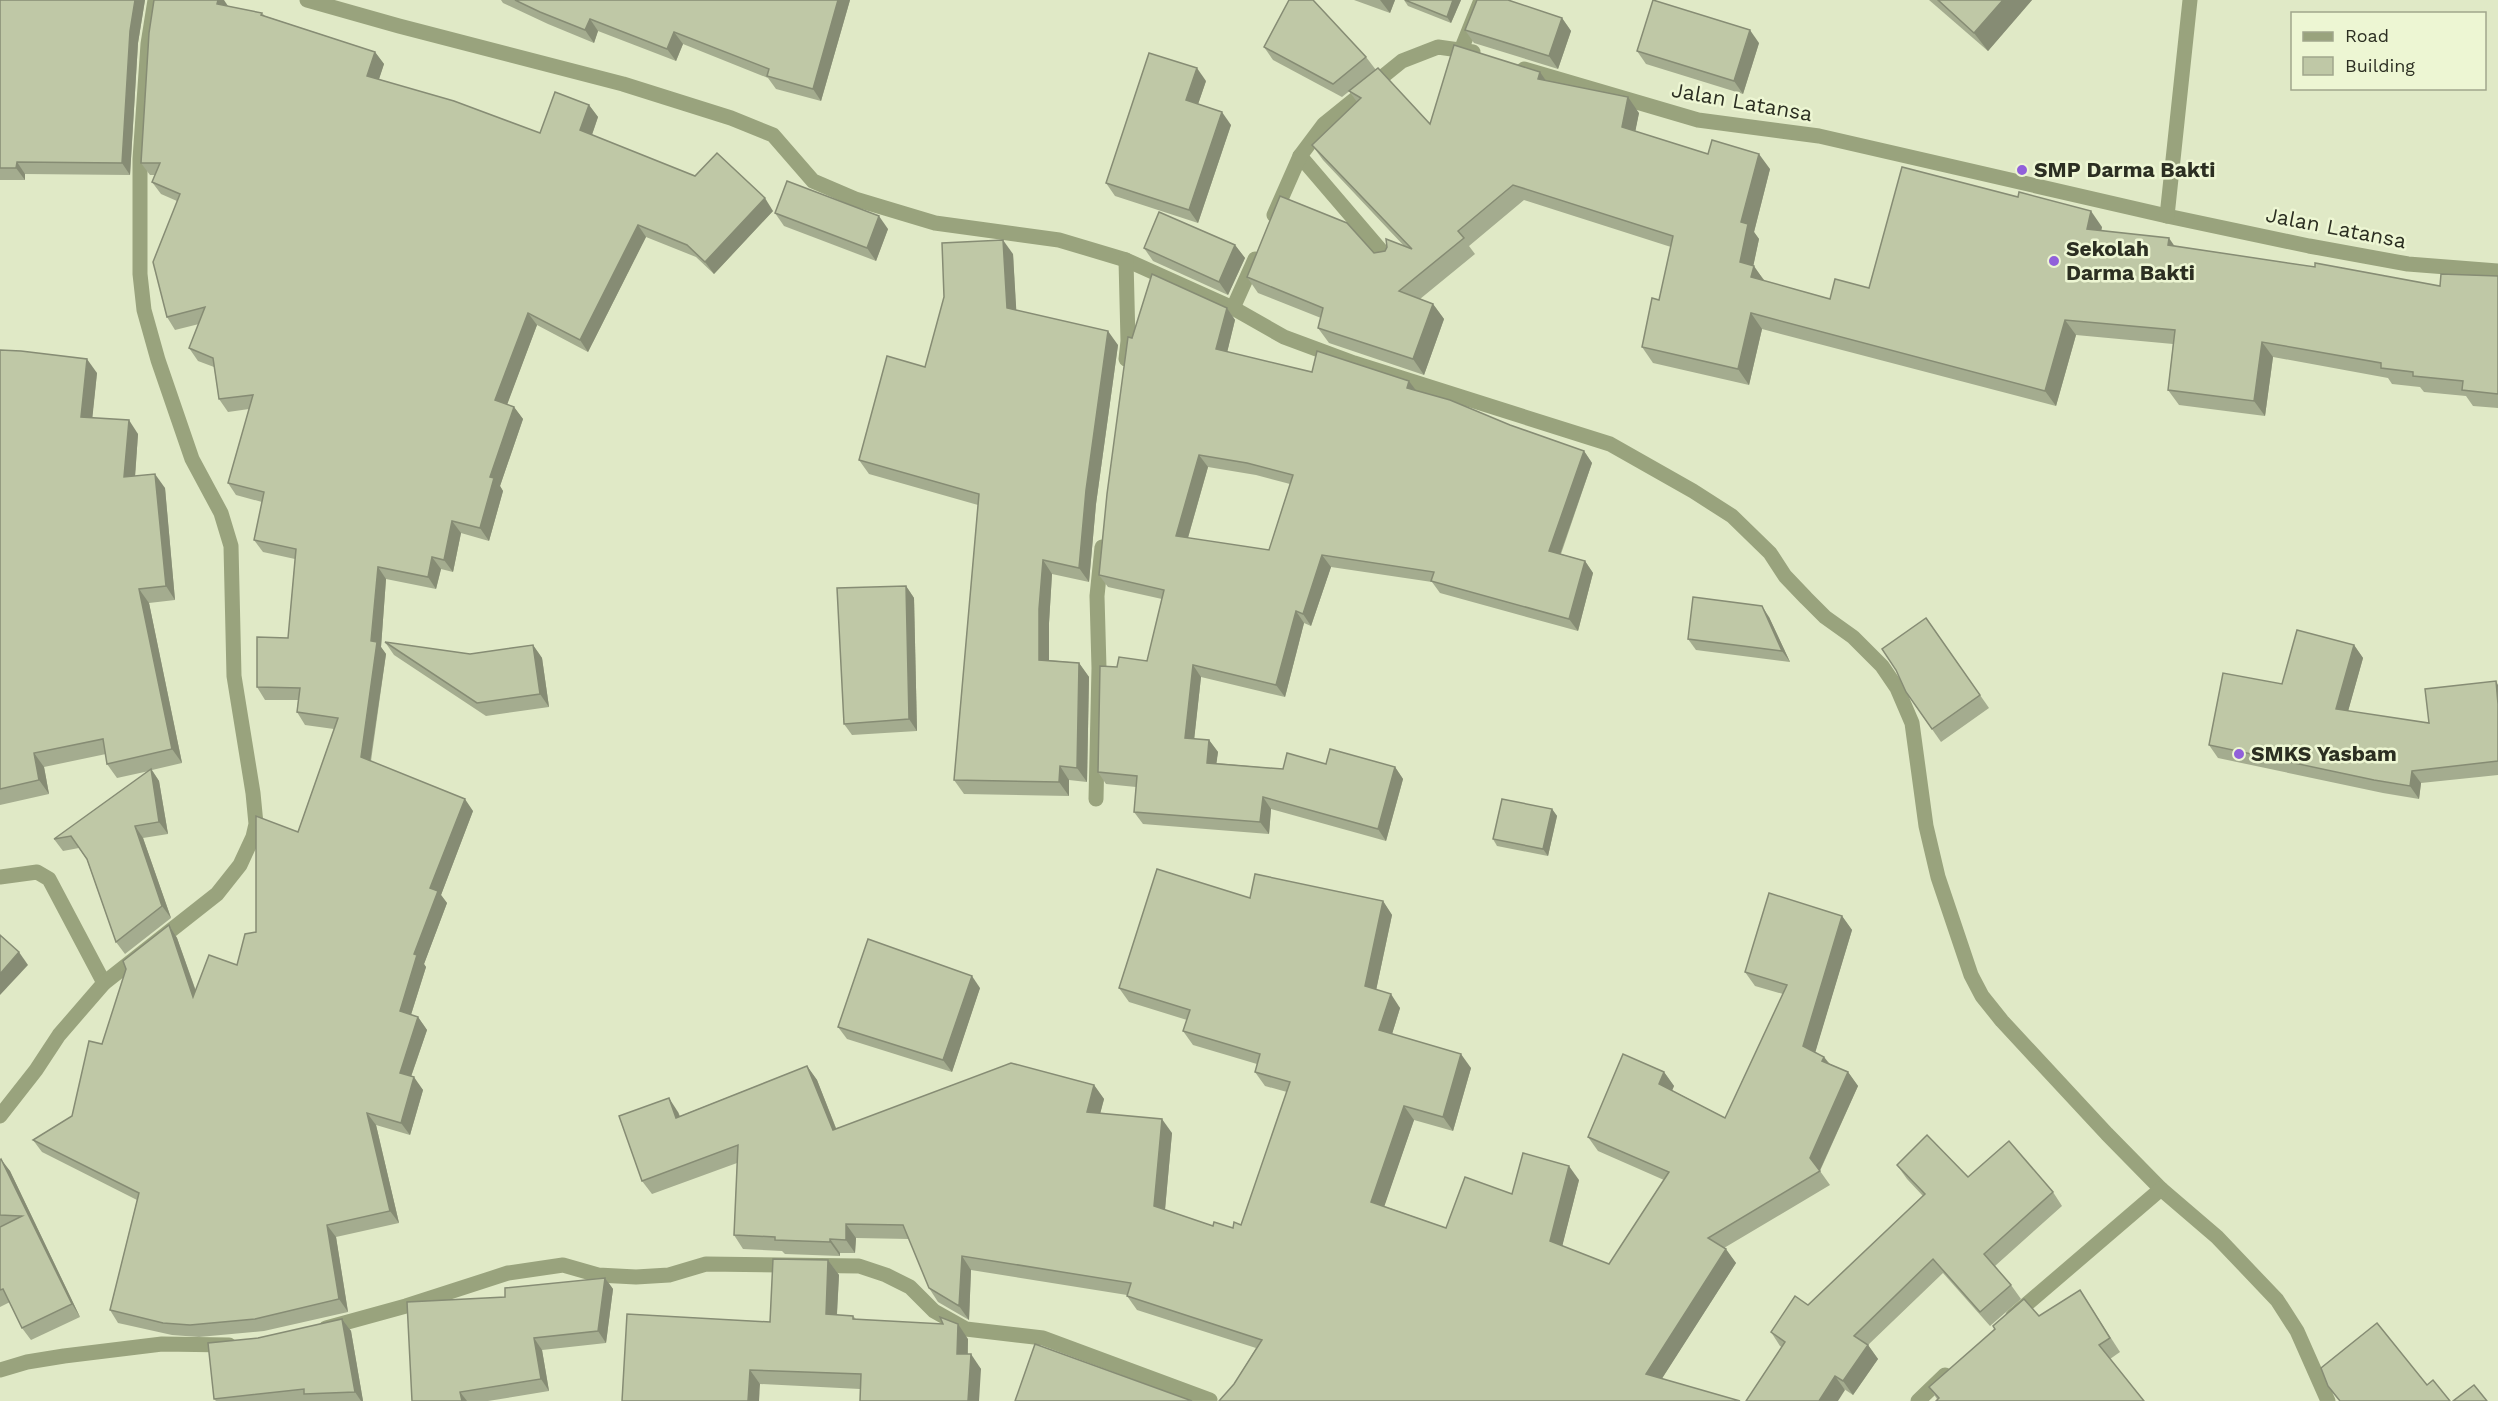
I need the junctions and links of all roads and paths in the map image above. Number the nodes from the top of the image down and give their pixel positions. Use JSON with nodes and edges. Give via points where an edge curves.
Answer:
{"nodes":[{"id":1,"x":155,"y":0,"type":"edge"},
{"id":2,"x":307,"y":0,"type":"edge"},
{"id":3,"x":1481,"y":0,"type":"edge"},
{"id":4,"x":2190,"y":0,"type":"edge"},
{"id":5,"x":1461,"y":50,"type":"junction"},
{"id":6,"x":1488,"y":56,"type":"edge"},
{"id":7,"x":1507,"y":63,"type":"edge"},
{"id":8,"x":1300,"y":156,"type":"junction"},
{"id":9,"x":2167,"y":216,"type":"junction"},
{"id":10,"x":1126,"y":260,"type":"junction"},
{"id":11,"x":1389,"y":261,"type":"edge"},
{"id":12,"x":2498,"y":271,"type":"edge"},
{"id":13,"x":1233,"y":308,"type":"junction"},
{"id":14,"x":1124,"y":375,"type":"edge"},
{"id":15,"x":1104,"y":528,"type":"edge"},
{"id":16,"x":1096,"y":799,"type":"dead end"},
{"id":17,"x":0,"y":877,"type":"edge"},
{"id":18,"x":104,"y":983,"type":"junction"},
{"id":19,"x":0,"y":1116,"type":"edge"},
{"id":20,"x":2161,"y":1189,"type":"junction"},
{"id":21,"x":1999,"y":1329,"type":"edge"},
{"id":22,"x":309,"y":1332,"type":"edge"},
{"id":23,"x":242,"y":1344,"type":"edge"},
{"id":24,"x":1954,"y":1367,"type":"edge"},
{"id":25,"x":0,"y":1370,"type":"edge"},
{"id":26,"x":1210,"y":1400,"type":"edge"},
{"id":27,"x":1918,"y":1401,"type":"edge"},
{"id":28,"x":2328,"y":1401,"type":"edge"}],
"edges":[{"from":1,"to":18,"type":"street","via":[[140,159],[140,274],[144,310],[192,459],[220,513],[231,546],[234,676],[256,824],[240,865],[217,894]]},
{"from":2,"to":10,"type":"street","via":[[623,84],[731,118],[773,135],[813,181],[855,200],[936,223],[1059,240]]},
{"from":3,"to":5,"type":"street"},
{"from":4,"to":9,"type":"street"},
{"from":5,"to":6,"type":"street"},
{"from":5,"to":8,"type":"street","via":[[1438,47],[1402,61],[1324,123]]},
{"from":7,"to":9,"type":"street","name":"Jalan Latansa","via":[[1698,120],[1819,136]]},
{"from":8,"to":11,"type":"street"},
{"from":8,"to":13,"type":"street"},
{"from":9,"to":12,"type":"street","name":"Jalan Latansa","via":[[2408,264]]},
{"from":10,"to":13,"type":"street"},
{"from":10,"to":14,"type":"street","via":[[1128,341]]},
{"from":13,"to":20,"type":"street","via":[[1284,337],[1354,363],[1610,444],[1732,516],[1770,553],[1806,598],[1882,666],[1897,687],[1912,723],[1926,826],[1938,877],[1971,975],[1982,996]]},
{"from":15,"to":16,"type":"street","via":[[1097,596]]},
{"from":17,"to":18,"type":"street","via":[[37,872],[49,879]]},
{"from":18,"to":19,"type":"street","via":[[59,1035]]},
{"from":20,"to":21,"type":"street"},
{"from":20,"to":28,"type":"street","via":[[2217,1237],[2277,1300],[2297,1331]]},
{"from":22,"to":26,"type":"street","via":[[507,1274],[562,1265],[598,1275],[636,1277],[669,1275],[706,1264],[859,1266],[910,1287],[934,1311],[966,1329],[1043,1338]]},
{"from":23,"to":25,"type":"street","via":[[162,1344],[64,1356]]},
{"from":24,"to":27,"type":"street"}]}
